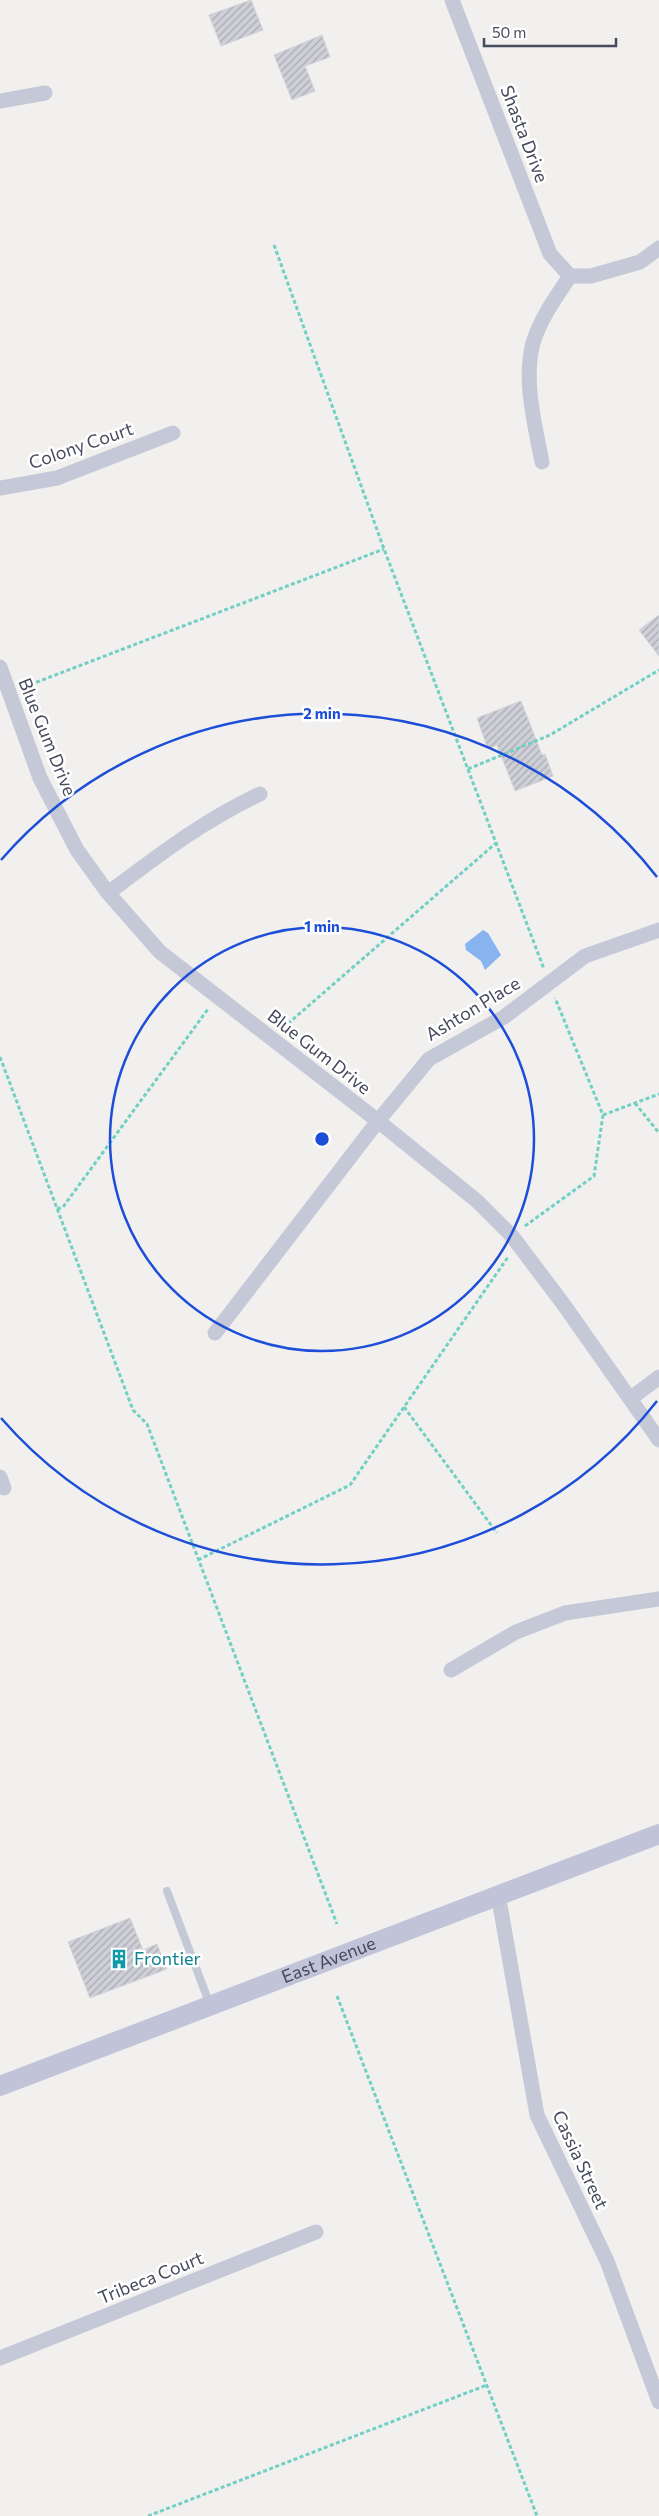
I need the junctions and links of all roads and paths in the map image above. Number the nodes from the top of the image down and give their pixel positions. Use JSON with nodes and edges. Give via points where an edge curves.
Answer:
{"nodes":[{"id":1,"x":452,"y":0,"type":"edge"},
{"id":2,"x":45,"y":93,"type":"dead end"},
{"id":3,"x":0,"y":101,"type":"edge"},
{"id":4,"x":274,"y":246,"type":"dead end"},
{"id":5,"x":659,"y":248,"type":"edge"},
{"id":6,"x":570,"y":276,"type":"junction"},
{"id":7,"x":173,"y":433,"type":"dead end"},
{"id":8,"x":542,"y":462,"type":"dead end"},
{"id":9,"x":0,"y":488,"type":"edge"},
{"id":10,"x":384,"y":549,"type":"junction"},
{"id":11,"x":0,"y":667,"type":"edge"},
{"id":12,"x":659,"y":670,"type":"edge"},
{"id":13,"x":9,"y":693,"type":"junction"},
{"id":14,"x":468,"y":769,"type":"junction"},
{"id":15,"x":260,"y":794,"type":"dead end"},
{"id":16,"x":496,"y":843,"type":"junction"},
{"id":17,"x":108,"y":893,"type":"junction"},
{"id":18,"x":659,"y":930,"type":"edge"},
{"id":19,"x":549,"y":983,"type":"junction"},
{"id":20,"x":217,"y":996,"type":"junction"},
{"id":21,"x":272,"y":1038,"type":"junction"},
{"id":22,"x":0,"y":1057,"type":"edge"},
{"id":23,"x":659,"y":1094,"type":"edge"},
{"id":24,"x":635,"y":1103,"type":"junction"},
{"id":25,"x":603,"y":1115,"type":"junction"},
{"id":26,"x":378,"y":1121,"type":"junction"},
{"id":27,"x":659,"y":1132,"type":"edge"},
{"id":28,"x":57,"y":1209,"type":"junction"},
{"id":29,"x":514,"y":1240,"type":"junction"},
{"id":30,"x":215,"y":1333,"type":"dead end"},
{"id":31,"x":659,"y":1377,"type":"edge"},
{"id":32,"x":630,"y":1399,"type":"junction"},
{"id":33,"x":404,"y":1407,"type":"junction"},
{"id":34,"x":659,"y":1440,"type":"edge"},
{"id":35,"x":497,"y":1533,"type":"dead end"},
{"id":36,"x":198,"y":1560,"type":"junction"},
{"id":37,"x":659,"y":1599,"type":"edge"},
{"id":38,"x":450,"y":1670,"type":"dead end"},
{"id":39,"x":659,"y":1834,"type":"edge"},
{"id":40,"x":167,"y":1891,"type":"dead end"},
{"id":41,"x":498,"y":1894,"type":"junction"},
{"id":42,"x":337,"y":1924,"type":"dead end"},
{"id":43,"x":337,"y":1996,"type":"dead end"},
{"id":44,"x":210,"y":2006,"type":"junction"},
{"id":45,"x":0,"y":2086,"type":"edge"},
{"id":46,"x":316,"y":2232,"type":"dead end"},
{"id":47,"x":0,"y":2358,"type":"edge"},
{"id":48,"x":487,"y":2385,"type":"junction"},
{"id":49,"x":659,"y":2402,"type":"edge"},
{"id":50,"x":148,"y":2516,"type":"edge"},
{"id":51,"x":537,"y":2516,"type":"edge"}],
"edges":[{"from":1,"to":6,"type":"street","name":"Shasta Drive","via":[[550,254]]},
{"from":2,"to":3,"type":"street"},
{"from":4,"to":10,"type":"path"},
{"from":5,"to":6,"type":"street","via":[[640,262],[592,276]]},
{"from":6,"to":8,"type":"street","via":[[544,316],[533,344],[533,414]]},
{"from":7,"to":9,"type":"street","name":"Colony Court","via":[[57,478]]},
{"from":10,"to":13,"type":"path"},
{"from":10,"to":14,"type":"path"},
{"from":11,"to":13,"type":"street","name":"Blue Gum Drive"},
{"from":12,"to":14,"type":"path","via":[[550,736]]},
{"from":13,"to":17,"type":"street","name":"Blue Gum Drive","via":[[40,778],[77,850]]},
{"from":14,"to":16,"type":"path"},
{"from":15,"to":17,"type":"street","via":[[190,831]]},
{"from":16,"to":19,"type":"path"},
{"from":16,"to":21,"type":"path"},
{"from":17,"to":20,"type":"street","name":"Blue Gum Drive","via":[[160,952]]},
{"from":18,"to":19,"type":"street","name":"Ashton Place","via":[[585,956]]},
{"from":19,"to":25,"type":"path"},
{"from":19,"to":26,"type":"street","name":"Ashton Place","via":[[504,1017],[429,1059]]},
{"from":20,"to":21,"type":"street","name":"Blue Gum Drive"},
{"from":20,"to":28,"type":"path","via":[[62,1207]]},
{"from":21,"to":26,"type":"street","name":"Blue Gum Drive"},
{"from":22,"to":28,"type":"path"},
{"from":23,"to":24,"type":"path"},
{"from":24,"to":25,"type":"path"},
{"from":24,"to":27,"type":"path"},
{"from":25,"to":29,"type":"path","via":[[594,1176]]},
{"from":26,"to":29,"type":"street","name":"Blue Gum Drive","via":[[477,1201]]},
{"from":26,"to":30,"type":"street","name":"Ashton Place"},
{"from":28,"to":36,"type":"path","via":[[133,1410],[147,1424]]},
{"from":29,"to":32,"type":"street","name":"Blue Gum Drive"},
{"from":29,"to":33,"type":"path"},
{"from":31,"to":32,"type":"street"},
{"from":32,"to":34,"type":"street","name":"Blue Gum Drive"},
{"from":33,"to":35,"type":"path"},
{"from":33,"to":36,"type":"path","via":[[350,1485]]},
{"from":36,"to":42,"type":"path"},
{"from":37,"to":38,"type":"street","via":[[565,1613],[516,1632]]},
{"from":39,"to":41,"type":"main road","name":"East Avenue"},
{"from":40,"to":44,"type":"lane"},
{"from":41,"to":44,"type":"main road","name":"East Avenue"},
{"from":41,"to":49,"type":"street","name":"Cassia Street","via":[[537,2115],[607,2261]]},
{"from":43,"to":48,"type":"path"},
{"from":44,"to":45,"type":"main road","name":"East Avenue"},
{"from":46,"to":47,"type":"street","name":"Tribeca Court"},
{"from":48,"to":50,"type":"path"},
{"from":48,"to":51,"type":"path"}]}
